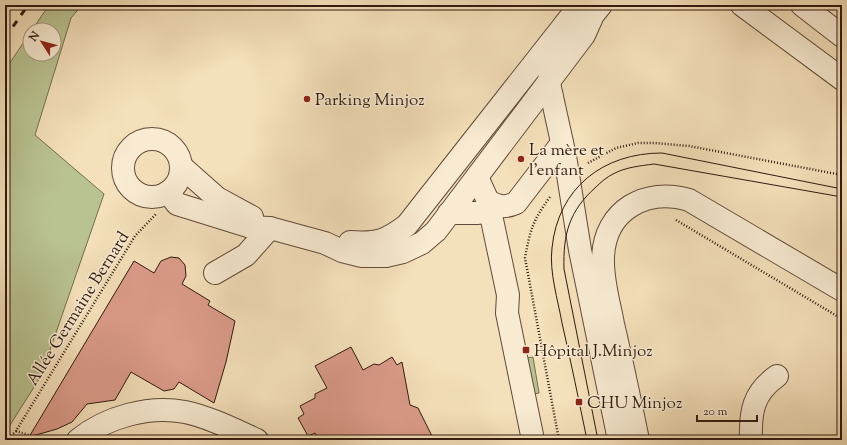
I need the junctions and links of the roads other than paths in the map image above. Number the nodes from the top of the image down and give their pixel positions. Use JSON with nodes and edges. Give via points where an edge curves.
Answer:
{"nodes":[{"id":1,"x":580,"y":5,"type":"edge"},
{"id":2,"x":601,"y":5,"type":"edge"},
{"id":3,"x":742,"y":5,"type":"edge"},
{"id":4,"x":802,"y":5,"type":"edge"},
{"id":5,"x":566,"y":24,"type":"junction"},
{"id":6,"x":842,"y":36,"type":"edge"},
{"id":7,"x":842,"y":79,"type":"edge"},
{"id":8,"x":549,"y":83,"type":"junction"},
{"id":9,"x":562,"y":143,"type":"junction"},
{"id":10,"x":471,"y":144,"type":"junction"},
{"id":11,"x":182,"y":167,"type":"junction"},
{"id":12,"x":476,"y":177,"type":"junction"},
{"id":13,"x":168,"y":192,"type":"junction"},
{"id":14,"x":483,"y":207,"type":"junction"},
{"id":15,"x":449,"y":213,"type":"junction"},
{"id":16,"x":270,"y":228,"type":"junction"},
{"id":17,"x":325,"y":243,"type":"junction"},
{"id":18,"x":215,"y":273,"type":"dead end"},
{"id":19,"x":588,"y":285,"type":"junction"},
{"id":20,"x":842,"y":290,"type":"edge"},
{"id":21,"x":610,"y":305,"type":"junction"},
{"id":22,"x":777,"y":376,"type":"dead end"},
{"id":23,"x":78,"y":440,"type":"edge"},
{"id":24,"x":257,"y":440,"type":"edge"},
{"id":25,"x":533,"y":440,"type":"edge"},
{"id":26,"x":619,"y":440,"type":"edge"},
{"id":27,"x":638,"y":440,"type":"edge"},
{"id":28,"x":750,"y":440,"type":"edge"}],
"edges":[{"from":1,"to":5,"type":"street"},
{"from":2,"to":8,"type":"street","via":[[593,15],[584,35]]},
{"from":3,"to":7,"type":"street"},
{"from":4,"to":6,"type":"street"},
{"from":5,"to":8,"type":"street","via":[[551,62]]},
{"from":5,"to":10,"type":"street"},
{"from":8,"to":9,"type":"street"},
{"from":8,"to":12,"type":"street"},
{"from":9,"to":14,"type":"street","via":[[516,202],[508,207]]},
{"from":9,"to":19,"type":"street"},
{"from":10,"to":12,"type":"street"},
{"from":10,"to":17,"type":"street","via":[[407,225],[390,237],[370,243]]},
{"from":11,"to":13,"type":"street","via":[[176,185]]},
{"from":11,"to":13,"type":"street","via":[[176,150],[160,139],[140,141],[126,154],[123,173],[132,190],[150,197]]},
{"from":11,"to":16,"type":"street","via":[[217,198]]},
{"from":12,"to":14,"type":"street","via":[[476,203]]},
{"from":12,"to":15,"type":"street"},
{"from":13,"to":16,"type":"street","via":[[177,204],[251,227]]},
{"from":14,"to":15,"type":"street"},
{"from":14,"to":25,"type":"street","via":[[496,297],[507,313]]},
{"from":15,"to":17,"type":"street","via":[[436,231],[422,243],[403,252],[386,256],[362,256]]},
{"from":16,"to":17,"type":"street"},
{"from":16,"to":18,"type":"street","via":[[246,256]]},
{"from":19,"to":21,"type":"street","via":[[598,298]]},
{"from":19,"to":26,"type":"street"},
{"from":20,"to":21,"type":"street","via":[[689,200],[659,196],[638,201],[614,221],[604,244],[603,257]]},
{"from":21,"to":27,"type":"street"},
{"from":22,"to":28,"type":"street","via":[[765,385],[758,396],[750,420]]},
{"from":23,"to":24,"type":"street","via":[[119,417],[154,411],[186,412]]}]}
